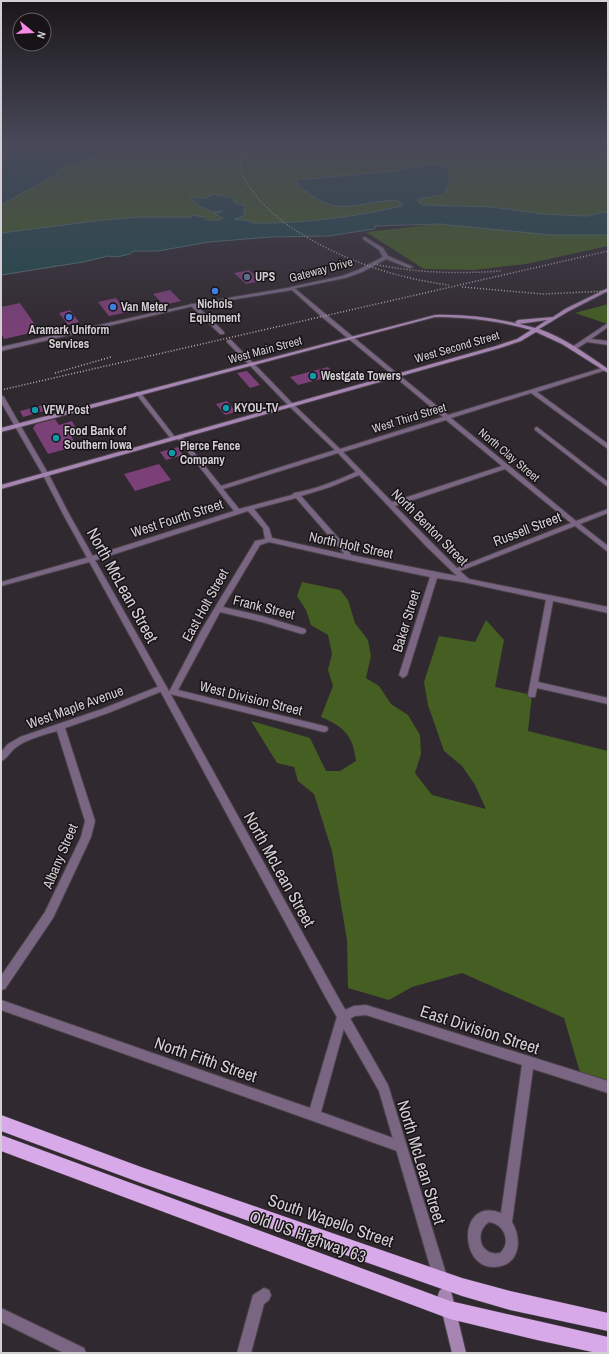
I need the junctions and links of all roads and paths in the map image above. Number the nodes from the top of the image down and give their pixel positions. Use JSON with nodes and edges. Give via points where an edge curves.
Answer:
{"nodes":[{"id":1,"x":365,"y":238,"type":"dead end"},
{"id":2,"x":386,"y":257,"type":"junction"},
{"id":3,"x":411,"y":267,"type":"dead end"},
{"id":4,"x":293,"y":288,"type":"junction"},
{"id":5,"x":608,"y":289,"type":"edge"},
{"id":6,"x":193,"y":305,"type":"junction"},
{"id":7,"x":556,"y":317,"type":"junction"},
{"id":8,"x":501,"y":322,"type":"junction"},
{"id":9,"x":608,"y":325,"type":"edge"},
{"id":10,"x":536,"y":330,"type":"junction"},
{"id":11,"x":222,"y":333,"type":"dead end"},
{"id":12,"x":519,"y":335,"type":"junction"},
{"id":13,"x":350,"y":338,"type":"junction"},
{"id":14,"x":587,"y":340,"type":"junction"},
{"id":15,"x":229,"y":341,"type":"dead end"},
{"id":16,"x":608,"y":343,"type":"edge"},
{"id":17,"x":574,"y":348,"type":"junction"},
{"id":18,"x":1,"y":349,"type":"edge"},
{"id":19,"x":251,"y":364,"type":"junction"},
{"id":20,"x":606,"y":370,"type":"edge"},
{"id":21,"x":397,"y":376,"type":"junction"},
{"id":22,"x":532,"y":391,"type":"junction"},
{"id":23,"x":138,"y":393,"type":"junction"},
{"id":24,"x":1,"y":397,"type":"edge"},
{"id":25,"x":291,"y":405,"type":"junction"},
{"id":26,"x":446,"y":418,"type":"junction"},
{"id":27,"x":17,"y":425,"type":"junction"},
{"id":28,"x":537,"y":429,"type":"dead end"},
{"id":29,"x":1,"y":430,"type":"edge"},
{"id":30,"x":176,"y":438,"type":"junction"},
{"id":31,"x":608,"y":447,"type":"edge"},
{"id":32,"x":339,"y":451,"type":"junction"},
{"id":33,"x":506,"y":466,"type":"junction"},
{"id":34,"x":359,"y":473,"type":"junction"},
{"id":35,"x":46,"y":475,"type":"junction"},
{"id":36,"x":608,"y":484,"type":"edge"},
{"id":37,"x":1,"y":487,"type":"edge"},
{"id":38,"x":220,"y":488,"type":"junction"},
{"id":39,"x":296,"y":494,"type":"junction"},
{"id":40,"x":391,"y":505,"type":"junction"},
{"id":41,"x":250,"y":509,"type":"junction"},
{"id":42,"x":608,"y":511,"type":"edge"},
{"id":43,"x":238,"y":512,"type":"junction"},
{"id":44,"x":576,"y":524,"type":"junction"},
{"id":45,"x":269,"y":540,"type":"junction"},
{"id":46,"x":608,"y":550,"type":"edge"},
{"id":47,"x":349,"y":558,"type":"junction"},
{"id":48,"x":91,"y":559,"type":"junction"},
{"id":49,"x":455,"y":571,"type":"junction"},
{"id":50,"x":434,"y":575,"type":"junction"},
{"id":51,"x":466,"y":581,"type":"junction"},
{"id":52,"x":1,"y":584,"type":"edge"},
{"id":53,"x":550,"y":599,"type":"junction"},
{"id":54,"x":218,"y":609,"type":"junction"},
{"id":55,"x":608,"y":610,"type":"edge"},
{"id":56,"x":302,"y":630,"type":"dead end"},
{"id":57,"x":403,"y":675,"type":"dead end"},
{"id":58,"x":535,"y":684,"type":"junction"},
{"id":59,"x":167,"y":692,"type":"junction"},
{"id":60,"x":532,"y":695,"type":"dead end"},
{"id":61,"x":608,"y":701,"type":"edge"},
{"id":62,"x":60,"y":726,"type":"junction"},
{"id":63,"x":324,"y":730,"type":"dead end"},
{"id":64,"x":1,"y":758,"type":"edge"},
{"id":65,"x":1,"y":985,"type":"edge"},
{"id":66,"x":1,"y":1005,"type":"edge"},
{"id":67,"x":342,"y":1017,"type":"junction"},
{"id":68,"x":528,"y":1062,"type":"junction"},
{"id":69,"x":608,"y":1087,"type":"edge"},
{"id":70,"x":314,"y":1115,"type":"junction"},
{"id":71,"x":1,"y":1123,"type":"edge"},
{"id":72,"x":1,"y":1143,"type":"edge"},
{"id":73,"x":400,"y":1146,"type":"junction"},
{"id":74,"x":506,"y":1223,"type":"dead end"},
{"id":75,"x":264,"y":1295,"type":"dead end"},
{"id":76,"x":446,"y":1295,"type":"junction"},
{"id":77,"x":1,"y":1315,"type":"edge"},
{"id":78,"x":608,"y":1322,"type":"edge"},
{"id":79,"x":608,"y":1346,"type":"edge"},
{"id":80,"x":79,"y":1353,"type":"edge"},
{"id":81,"x":244,"y":1353,"type":"edge"},
{"id":82,"x":459,"y":1353,"type":"edge"}],
"edges":[{"from":1,"to":2,"type":"street","via":[[381,249]]},
{"from":2,"to":3,"type":"street"},
{"from":2,"to":4,"type":"street","name":"Gateway Drive","via":[[343,277]]},
{"from":4,"to":6,"type":"street","name":"Gateway Drive"},
{"from":4,"to":13,"type":"street","name":"North Clay Street"},
{"from":5,"to":7,"type":"main road","name":"West Second Street"},
{"from":6,"to":11,"type":"street"},
{"from":6,"to":18,"type":"street","name":"Gateway Drive"},
{"from":7,"to":8,"type":"main road","via":[[530,322]]},
{"from":7,"to":10,"type":"main road","name":"West Second Street"},
{"from":8,"to":10,"type":"main road","name":"West Main Street"},
{"from":8,"to":12,"type":"main road","via":[[512,326]]},
{"from":8,"to":13,"type":"main road","name":"West Main Street","via":[[435,316]]},
{"from":9,"to":14,"type":"street"},
{"from":10,"to":12,"type":"main road","name":"West Second Street"},
{"from":10,"to":17,"type":"main road","name":"West Main Street"},
{"from":12,"to":21,"type":"main road","name":"West Second Street"},
{"from":13,"to":19,"type":"main road","name":"West Main Street"},
{"from":13,"to":21,"type":"street","name":"North Clay Street"},
{"from":14,"to":16,"type":"street"},
{"from":14,"to":17,"type":"street"},
{"from":15,"to":19,"type":"street","name":"North Benton Street"},
{"from":17,"to":20,"type":"main road","name":"West Main Street"},
{"from":19,"to":23,"type":"main road","name":"West Main Street"},
{"from":19,"to":25,"type":"street","name":"North Benton Street"},
{"from":20,"to":22,"type":"street","name":"West Third Street"},
{"from":21,"to":25,"type":"main road","name":"West Second Street"},
{"from":21,"to":26,"type":"street","name":"North Clay Street"},
{"from":22,"to":26,"type":"street","name":"West Third Street"},
{"from":22,"to":31,"type":"street"},
{"from":23,"to":27,"type":"main road","name":"West Main Street"},
{"from":23,"to":30,"type":"street"},
{"from":24,"to":27,"type":"street","name":"North McLean Street"},
{"from":25,"to":30,"type":"main road","name":"West Second Street"},
{"from":25,"to":32,"type":"street","name":"North Benton Street"},
{"from":26,"to":32,"type":"street","name":"West Third Street"},
{"from":26,"to":33,"type":"street","name":"North Clay Street"},
{"from":27,"to":29,"type":"main road","name":"West Main Street"},
{"from":27,"to":35,"type":"street","name":"North McLean Street"},
{"from":28,"to":36,"type":"street"},
{"from":30,"to":35,"type":"main road","name":"West Second Street"},
{"from":30,"to":38,"type":"street"},
{"from":32,"to":34,"type":"street","name":"North Benton Street"},
{"from":32,"to":38,"type":"street","name":"West Third Street"},
{"from":33,"to":40,"type":"street"},
{"from":33,"to":44,"type":"street","name":"North Clay Street"},
{"from":34,"to":39,"type":"street","name":"West Fourth Street"},
{"from":34,"to":40,"type":"street","name":"North Benton Street"},
{"from":35,"to":37,"type":"main road","name":"West Second Street"},
{"from":35,"to":48,"type":"street","name":"North McLean Street"},
{"from":38,"to":43,"type":"street"},
{"from":39,"to":41,"type":"street","name":"West Fourth Street"},
{"from":39,"to":47,"type":"street","via":[[346,551]]},
{"from":40,"to":49,"type":"street","name":"North Benton Street"},
{"from":41,"to":43,"type":"street","name":"West Fourth Street"},
{"from":41,"to":45,"type":"street","via":[[266,528]]},
{"from":42,"to":44,"type":"street","name":"Russell Street"},
{"from":43,"to":48,"type":"street","name":"West Fourth Street"},
{"from":44,"to":46,"type":"street","name":"North Clay Street"},
{"from":44,"to":49,"type":"street","name":"Russell Street"},
{"from":45,"to":47,"type":"street","name":"North Holt Street"},
{"from":45,"to":54,"type":"street","name":"East Holt Street","via":[[257,543]]},
{"from":47,"to":50,"type":"street","name":"North Holt Street"},
{"from":48,"to":52,"type":"street","name":"West Fourth Street"},
{"from":48,"to":59,"type":"street","name":"North McLean Street"},
{"from":49,"to":51,"type":"street","name":"North Benton Street"},
{"from":50,"to":51,"type":"street","name":"North Holt Street"},
{"from":50,"to":57,"type":"street","name":"Baker Street"},
{"from":51,"to":53,"type":"street","name":"North Benton Street"},
{"from":53,"to":55,"type":"street","name":"North Benton Street"},
{"from":53,"to":58,"type":"street"},
{"from":54,"to":56,"type":"street","name":"Frank Street"},
{"from":54,"to":59,"type":"street","name":"East Holt Street"},
{"from":58,"to":60,"type":"street"},
{"from":58,"to":61,"type":"street"},
{"from":59,"to":62,"type":"street","name":"West Maple Avenue"},
{"from":59,"to":63,"type":"street","name":"West Division Street"},
{"from":59,"to":67,"type":"street","name":"North McLean Street"},
{"from":62,"to":64,"type":"street","name":"West Maple Avenue","via":[[23,739],[11,746]]},
{"from":62,"to":65,"type":"street","name":"Albany Street","via":[[90,821],[86,837],[49,915]]},
{"from":66,"to":70,"type":"street","name":"North Fifth Street"},
{"from":67,"to":68,"type":"street","name":"East Division Street","via":[[354,1011],[366,1010]]},
{"from":67,"to":70,"type":"street"},
{"from":67,"to":73,"type":"street","name":"North McLean Street","via":[[384,1089]]},
{"from":68,"to":69,"type":"street","name":"East Division Street"},
{"from":68,"to":74,"type":"street"},
{"from":70,"to":73,"type":"street","name":"North Fifth Street"},
{"from":71,"to":76,"type":"highway","name":"South Wapello Street","via":[[141,1175],[415,1270]]},
{"from":72,"to":76,"type":"highway","name":"Old US Highway 63"},
{"from":73,"to":76,"type":"street","name":"North McLean Street"},
{"from":75,"to":81,"type":"street","via":[[258,1300]]},
{"from":76,"to":78,"type":"highway","name":"South Wapello Street","via":[[518,1303]]},
{"from":76,"to":79,"type":"highway","name":"Old US Highway 63"},
{"from":76,"to":82,"type":"main road"},
{"from":77,"to":80,"type":"street"}]}
